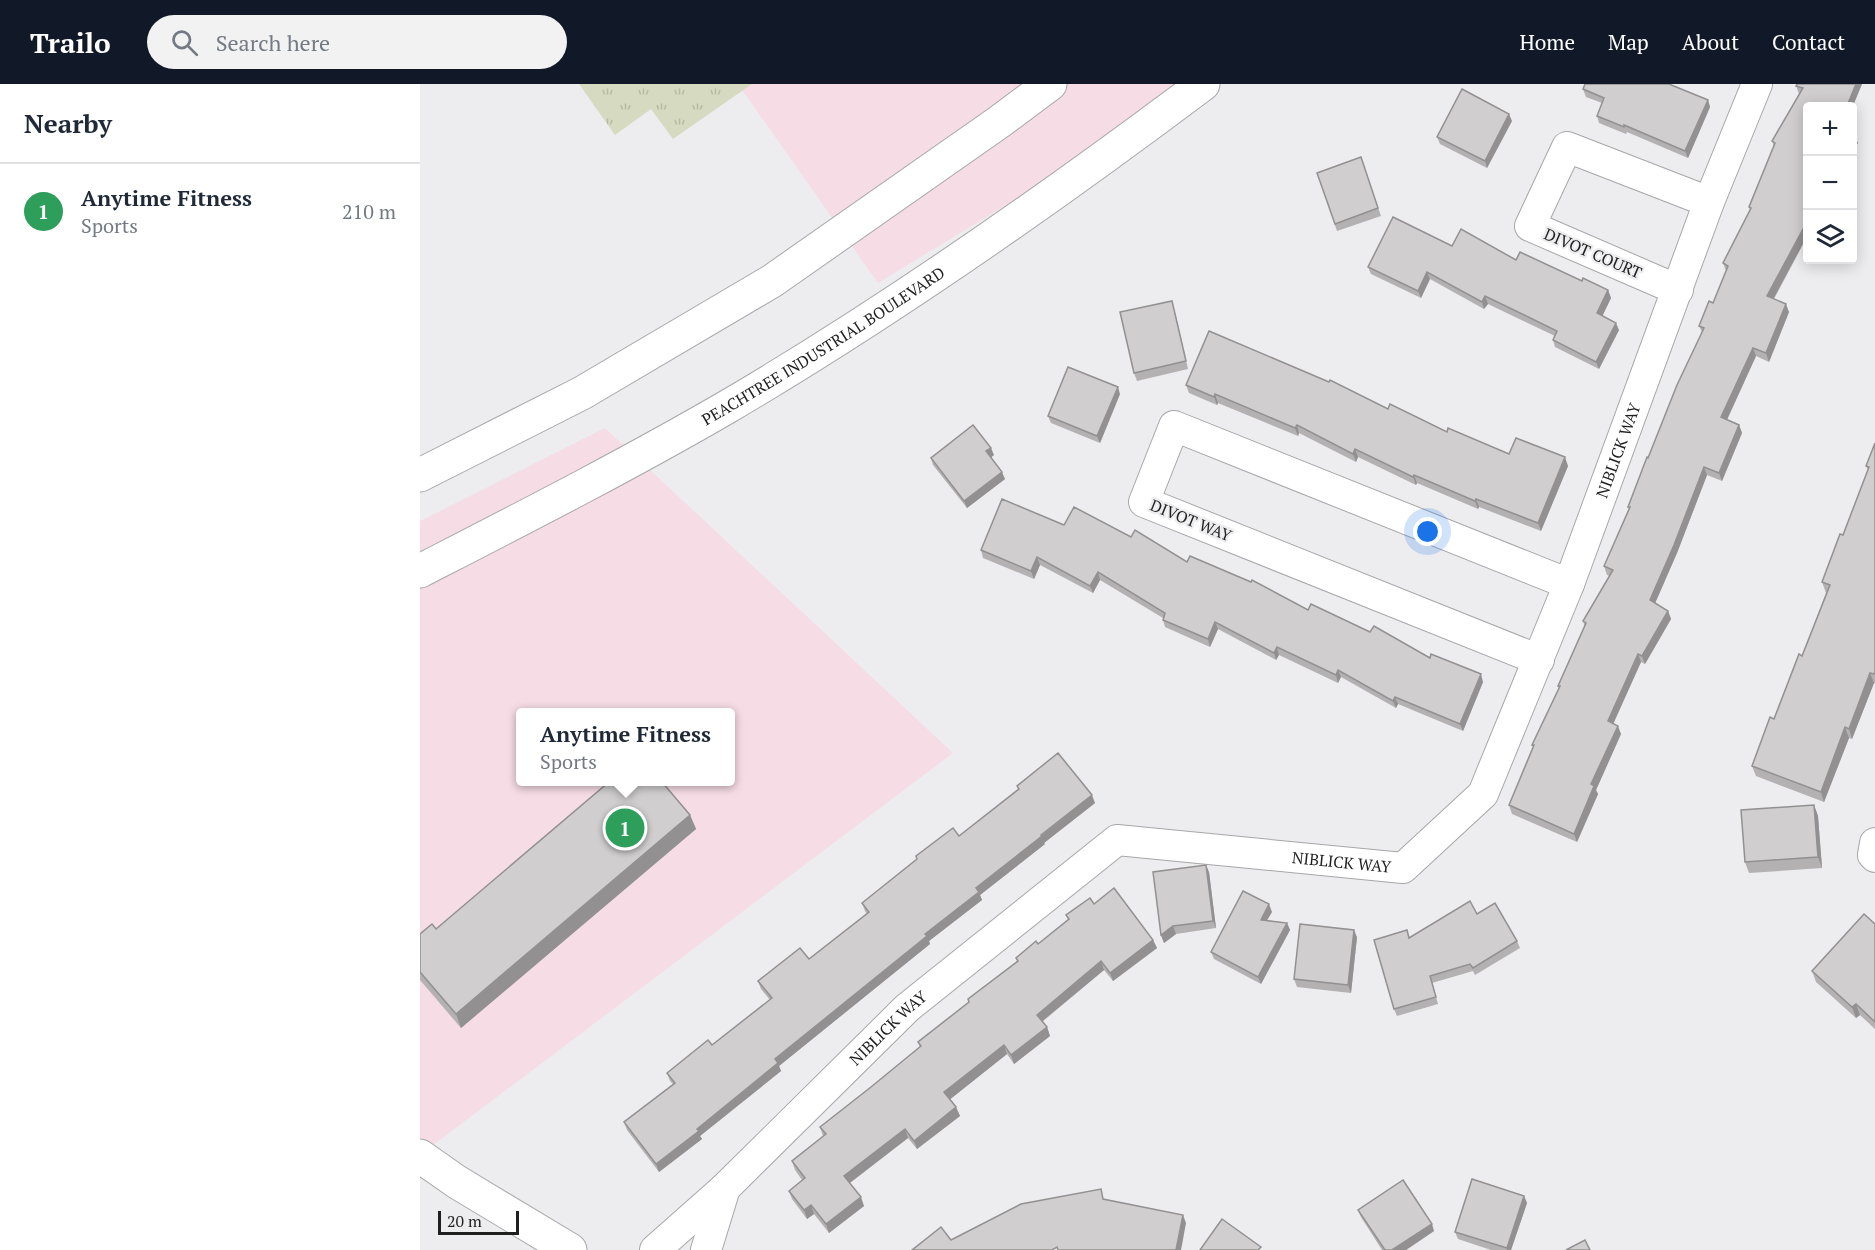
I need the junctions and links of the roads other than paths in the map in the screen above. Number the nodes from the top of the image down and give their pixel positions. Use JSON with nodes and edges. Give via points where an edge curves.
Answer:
{"nodes":[{"id":1,"x":1050,"y":84,"type":"edge"},
{"id":2,"x":1203,"y":84,"type":"edge"},
{"id":3,"x":1757,"y":84,"type":"edge"},
{"id":4,"x":1709,"y":202,"type":"junction"},
{"id":5,"x":1678,"y":290,"type":"junction"},
{"id":6,"x":420,"y":475,"type":"edge"},
{"id":7,"x":420,"y":571,"type":"edge"},
{"id":8,"x":1569,"y":584,"type":"junction"},
{"id":9,"x":1539,"y":660,"type":"junction"},
{"id":10,"x":1875,"y":843,"type":"edge"},
{"id":11,"x":1875,"y":857,"type":"edge"},
{"id":12,"x":420,"y":1156,"type":"edge"},
{"id":13,"x":725,"y":1188,"type":"junction"},
{"id":14,"x":550,"y":1245,"type":"edge"},
{"id":15,"x":655,"y":1250,"type":"edge"},
{"id":16,"x":706,"y":1250,"type":"edge"}],
"edges":[{"from":1,"to":6,"type":"main road","via":[[772,281],[582,393]]},
{"from":2,"to":7,"type":"main road","name":"PEACHTREE INDUSTRIAL BOULEVARD","via":[[993,237],[838,338],[651,450]]},
{"from":3,"to":4,"type":"street","name":"NIBLICK WAY"},
{"from":4,"to":5,"type":"street","name":"NIBLICK WAY"},
{"from":4,"to":5,"type":"street","name":"DIVOT COURT","via":[[1567,147],[1530,226]]},
{"from":5,"to":8,"type":"street","name":"NIBLICK WAY"},
{"from":8,"to":9,"type":"street","name":"NIBLICK WAY"},
{"from":8,"to":9,"type":"street","name":"DIVOT WAY","via":[[1174,426],[1144,501]]},
{"from":9,"to":13,"type":"street","name":"NIBLICK WAY","via":[[1483,794],[1403,867],[1117,840],[908,1008]]},
{"from":10,"to":11,"type":"street"},
{"from":12,"to":14,"type":"main road"},
{"from":13,"to":15,"type":"street","name":"NIBLICK WAY"},
{"from":13,"to":16,"type":"street","name":"NIBLICK WAY"}]}
